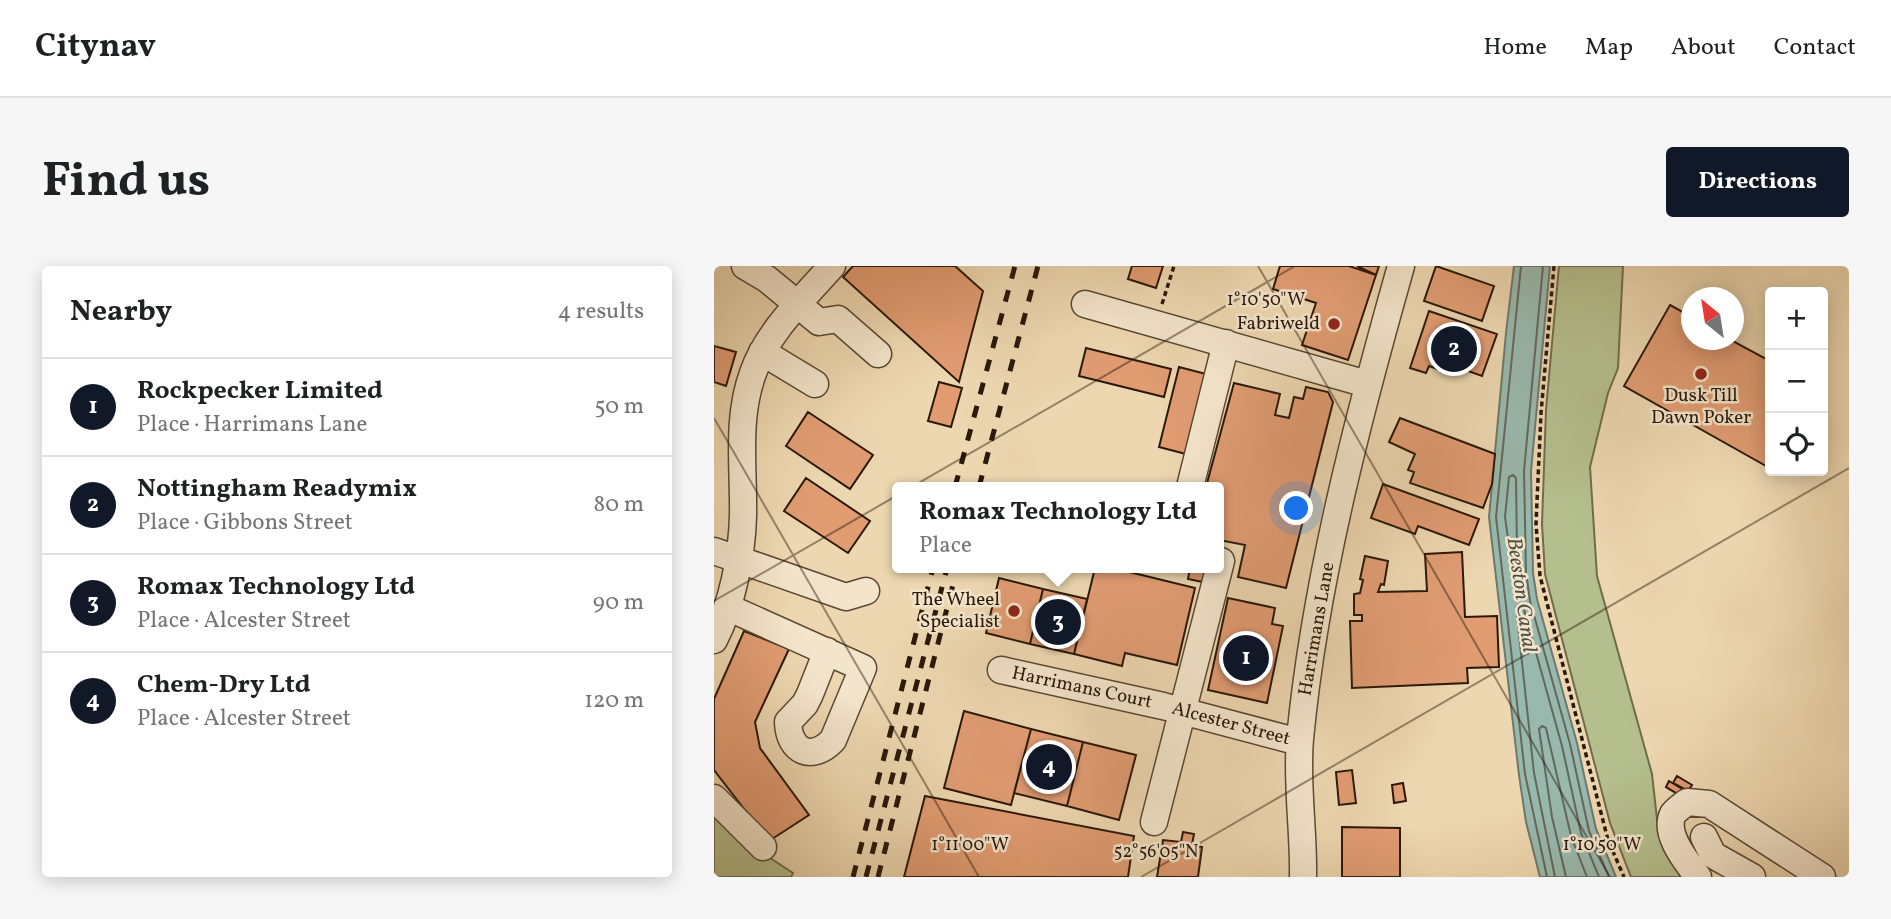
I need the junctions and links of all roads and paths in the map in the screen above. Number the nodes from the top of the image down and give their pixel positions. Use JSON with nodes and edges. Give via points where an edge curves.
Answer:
{"nodes":[{"id":1,"x":745,"y":266,"type":"edge"},
{"id":2,"x":1174,"y":266,"type":"edge"},
{"id":3,"x":1401,"y":266,"type":"edge"},
{"id":4,"x":1554,"y":266,"type":"edge"},
{"id":5,"x":830,"y":268,"type":"edge"},
{"id":6,"x":1085,"y":304,"type":"dead end"},
{"id":7,"x":797,"y":305,"type":"junction"},
{"id":8,"x":1156,"y":323,"type":"junction"},
{"id":9,"x":1226,"y":343,"type":"junction"},
{"id":10,"x":762,"y":352,"type":"junction"},
{"id":11,"x":878,"y":354,"type":"dead end"},
{"id":12,"x":816,"y":384,"type":"dead end"},
{"id":13,"x":1367,"y":384,"type":"junction"},
{"id":14,"x":1191,"y":482,"type":"edge"},
{"id":15,"x":726,"y":555,"type":"edge"},
{"id":16,"x":1217,"y":573,"type":"edge"},
{"id":17,"x":866,"y":591,"type":"dead end"},
{"id":18,"x":727,"y":607,"type":"junction"},
{"id":19,"x":714,"y":640,"type":"edge"},
{"id":20,"x":827,"y":651,"type":"dead end"},
{"id":21,"x":1001,"y":670,"type":"dead end"},
{"id":22,"x":1172,"y":709,"type":"junction"},
{"id":23,"x":1300,"y":742,"type":"junction"},
{"id":24,"x":714,"y":798,"type":"edge"},
{"id":25,"x":1153,"y":822,"type":"dead end"},
{"id":26,"x":1704,"y":837,"type":"dead end"},
{"id":27,"x":763,"y":847,"type":"dead end"},
{"id":28,"x":1303,"y":877,"type":"edge"},
{"id":29,"x":1623,"y":877,"type":"edge"},
{"id":30,"x":1698,"y":877,"type":"edge"},
{"id":31,"x":1752,"y":877,"type":"edge"},
{"id":32,"x":1822,"y":877,"type":"edge"}],
"edges":[{"from":1,"to":7,"type":"street"},
{"from":2,"to":8,"type":"path"},
{"from":3,"to":13,"type":"street","name":"Harrimans Lane"},
{"from":4,"to":29,"type":"path","via":[[1541,413],[1536,524],[1540,576],[1608,840]]},
{"from":5,"to":7,"type":"street"},
{"from":6,"to":8,"type":"street"},
{"from":7,"to":10,"type":"street"},
{"from":7,"to":11,"type":"street","via":[[819,322],[838,319]]},
{"from":8,"to":9,"type":"street"},
{"from":9,"to":13,"type":"street"},
{"from":9,"to":14,"type":"street"},
{"from":10,"to":12,"type":"street"},
{"from":10,"to":15,"type":"street","via":[[744,403],[743,517]]},
{"from":13,"to":23,"type":"street","name":"Harrimans Lane","via":[[1326,569]]},
{"from":15,"to":17,"type":"street","via":[[846,597]]},
{"from":15,"to":18,"type":"street"},
{"from":16,"to":22,"type":"street"},
{"from":18,"to":19,"type":"street"},
{"from":18,"to":20,"type":"street"},
{"from":21,"to":22,"type":"street","name":"Harrimans Court"},
{"from":22,"to":23,"type":"street","name":"Alcester Street"},
{"from":22,"to":25,"type":"street"},
{"from":23,"to":28,"type":"street","name":"Harrimans Lane"},
{"from":24,"to":27,"type":"street"},
{"from":26,"to":31,"type":"street","via":[[1713,855]]},
{"from":30,"to":32,"type":"street","via":[[1671,827],[1674,813],[1686,802],[1709,804]]}]}
